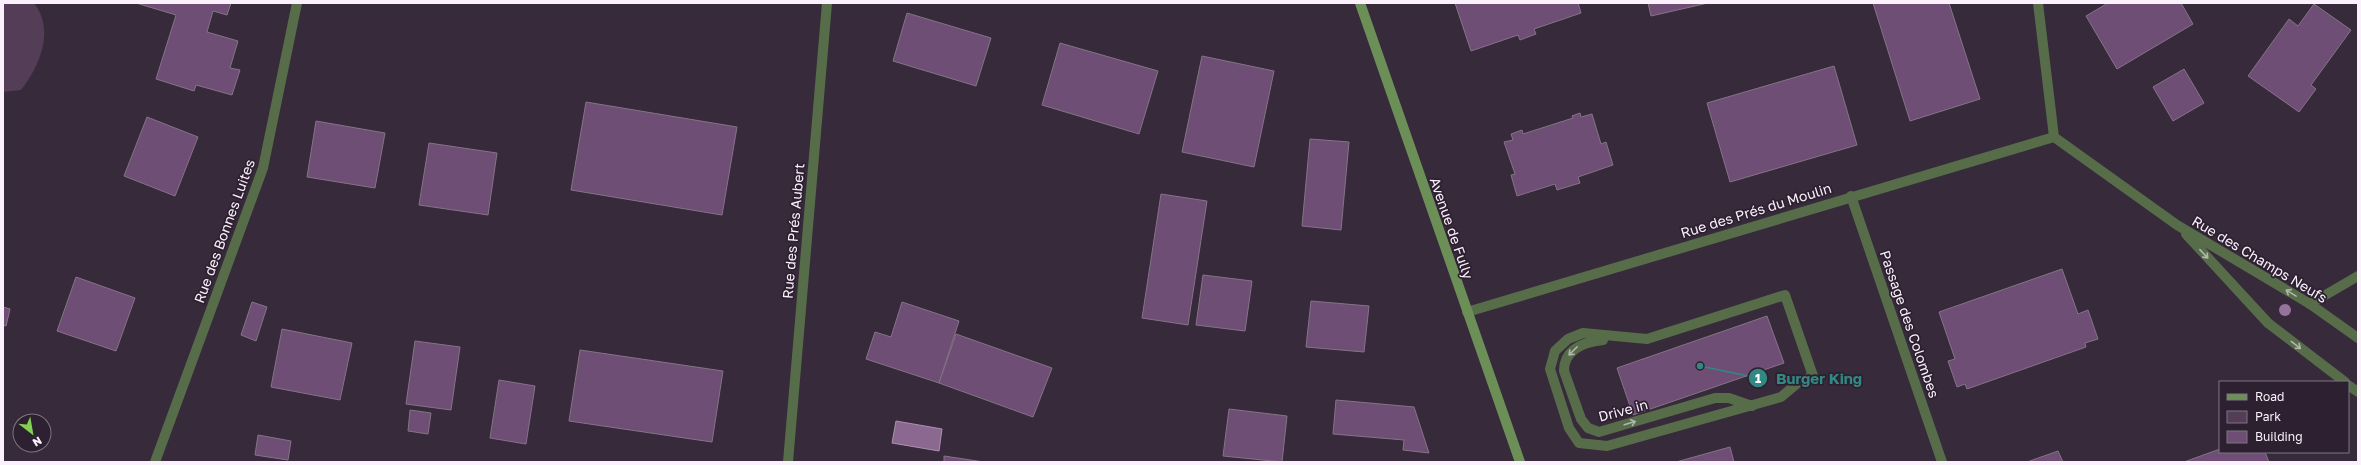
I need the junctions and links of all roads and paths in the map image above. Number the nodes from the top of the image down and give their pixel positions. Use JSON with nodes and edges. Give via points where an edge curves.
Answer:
{"nodes":[{"id":1,"x":297,"y":3,"type":"edge"},
{"id":2,"x":827,"y":3,"type":"edge"},
{"id":3,"x":1360,"y":3,"type":"edge"},
{"id":4,"x":2038,"y":3,"type":"edge"},
{"id":5,"x":2054,"y":137,"type":"junction"},
{"id":6,"x":1851,"y":196,"type":"junction"},
{"id":7,"x":2177,"y":226,"type":"junction"},
{"id":8,"x":2358,"y":276,"type":"edge"},
{"id":9,"x":2310,"y":304,"type":"junction"},
{"id":10,"x":1467,"y":312,"type":"junction"},
{"id":11,"x":1623,"y":337,"type":"junction"},
{"id":12,"x":2358,"y":338,"type":"edge"},
{"id":13,"x":2343,"y":381,"type":"edge"},
{"id":14,"x":2349,"y":386,"type":"edge"},
{"id":15,"x":2358,"y":392,"type":"edge"},
{"id":16,"x":1752,"y":406,"type":"junction"},
{"id":17,"x":155,"y":462,"type":"edge"},
{"id":18,"x":788,"y":462,"type":"edge"},
{"id":19,"x":1520,"y":462,"type":"edge"},
{"id":20,"x":1942,"y":462,"type":"edge"}],
"edges":[{"from":1,"to":17,"type":"street","name":"Rue des Bonnes Luites","via":[[263,168]]},
{"from":2,"to":18,"type":"street","name":"Rue des Prés Aubert"},
{"from":3,"to":10,"type":"main road","name":"Avenue de Fully"},
{"from":4,"to":5,"type":"street"},
{"from":5,"to":6,"type":"street","name":"Rue des Prés du Moulin"},
{"from":5,"to":7,"type":"street"},
{"from":6,"to":10,"type":"street","name":"Rue des Prés du Moulin"},
{"from":6,"to":20,"type":"street","name":"Passage des Colombes"},
{"from":9,"to":7,"type":"street","name":"Rue des Champs Neufs","one_way":true},
{"from":7,"to":13,"type":"street","name":"Rue des Champs Neufs","one_way":true,"via":[[2268,323]]},
{"from":8,"to":9,"type":"street"},
{"from":9,"to":12,"type":"street","name":"Rue des Champs Neufs"},
{"from":10,"to":19,"type":"main road","name":"Avenue de Fully"},
{"from":11,"to":16,"type":"street","name":"Drive in","one_way":true,"via":[[1584,343],[1575,348],[1564,364],[1564,371],[1581,419],[1588,428],[1599,432],[1715,398],[1729,398]]},
{"from":11,"to":16,"type":"street","via":[[1647,339],[1786,296],[1813,376],[1799,382],[1781,397]]},
{"from":11,"to":16,"type":"street","via":[[1583,333],[1568,339],[1556,351],[1550,369],[1569,428],[1579,442],[1607,446]]},
{"from":14,"to":15,"type":"street"}]}
